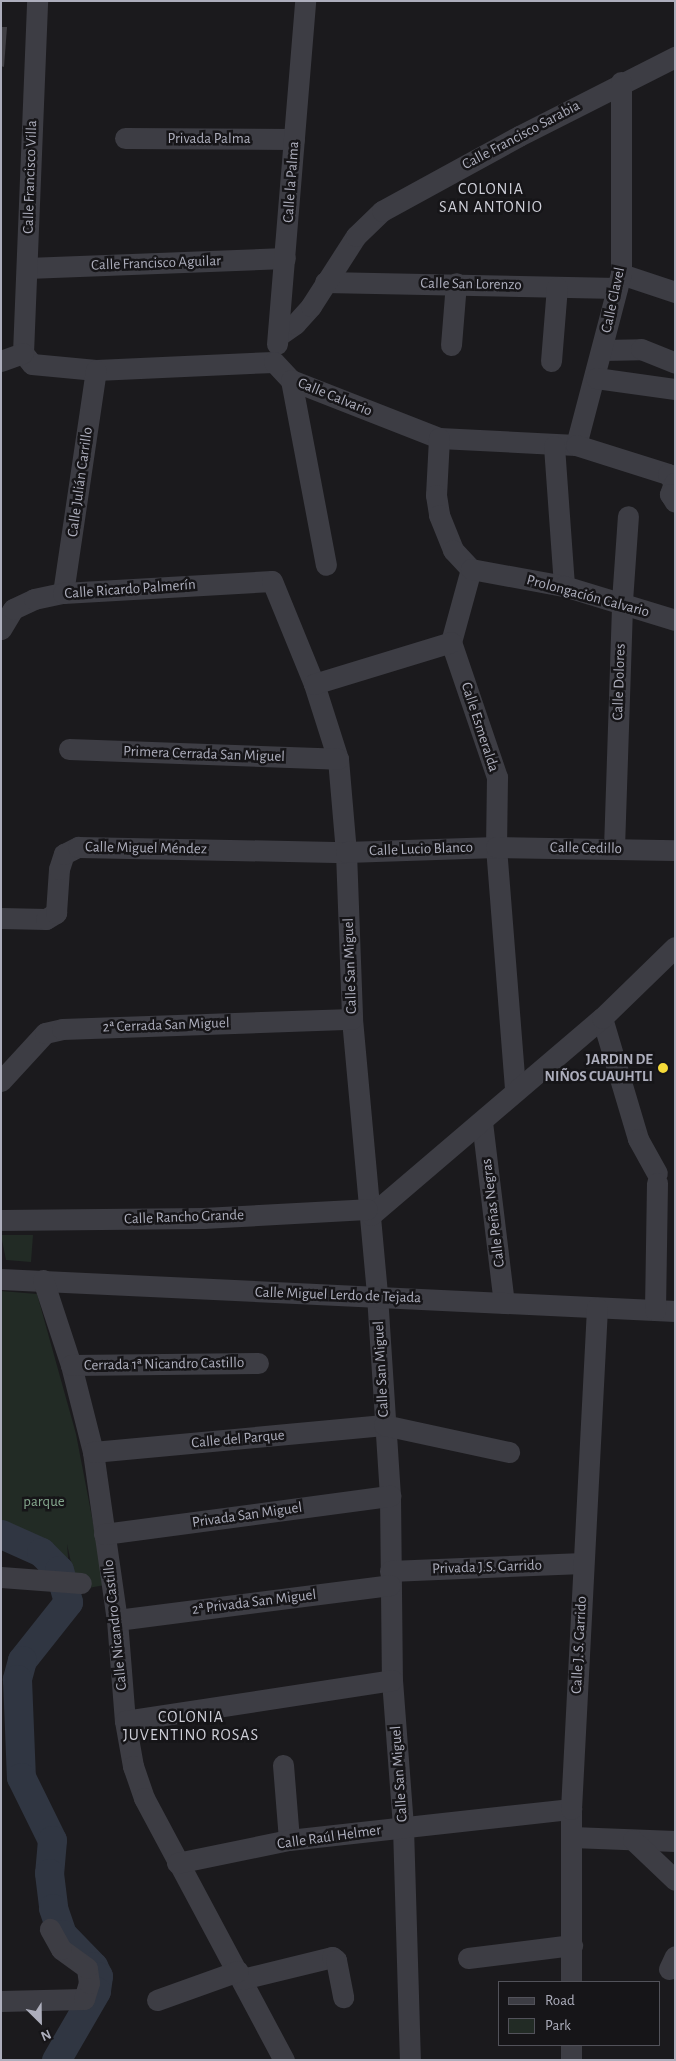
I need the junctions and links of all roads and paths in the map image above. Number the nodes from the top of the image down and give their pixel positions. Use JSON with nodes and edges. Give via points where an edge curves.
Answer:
{"nodes":[{"id":1,"x":37,"y":1,"type":"edge"},
{"id":2,"x":305,"y":1,"type":"edge"},
{"id":3,"x":675,"y":57,"type":"edge"},
{"id":4,"x":622,"y":82,"type":"junction"},
{"id":5,"x":125,"y":138,"type":"dead end"},
{"id":6,"x":294,"y":139,"type":"junction"},
{"id":7,"x":285,"y":258,"type":"junction"},
{"id":8,"x":26,"y":268,"type":"junction"},
{"id":9,"x":619,"y":281,"type":"junction"},
{"id":10,"x":325,"y":282,"type":"junction"},
{"id":11,"x":456,"y":283,"type":"junction"},
{"id":12,"x":557,"y":287,"type":"junction"},
{"id":13,"x":675,"y":292,"type":"edge"},
{"id":14,"x":278,"y":336,"type":"junction"},
{"id":15,"x":451,"y":346,"type":"dead end"},
{"id":16,"x":602,"y":350,"type":"junction"},
{"id":17,"x":11,"y":357,"type":"edge"},
{"id":18,"x":551,"y":361,"type":"dead end"},
{"id":19,"x":274,"y":362,"type":"junction"},
{"id":20,"x":675,"y":362,"type":"edge"},
{"id":21,"x":96,"y":370,"type":"junction"},
{"id":22,"x":596,"y":378,"type":"junction"},
{"id":23,"x":291,"y":380,"type":"junction"},
{"id":24,"x":675,"y":389,"type":"edge"},
{"id":25,"x":438,"y":438,"type":"junction"},
{"id":26,"x":565,"y":445,"type":"junction"},
{"id":27,"x":675,"y":502,"type":"edge"},
{"id":28,"x":628,"y":516,"type":"dead end"},
{"id":29,"x":326,"y":565,"type":"dead end"},
{"id":30,"x":472,"y":569,"type":"junction"},
{"id":31,"x":272,"y":581,"type":"joint"},
{"id":32,"x":564,"y":586,"type":"junction"},
{"id":33,"x":63,"y":593,"type":"junction"},
{"id":34,"x":622,"y":601,"type":"junction"},
{"id":35,"x":675,"y":620,"type":"edge"},
{"id":36,"x":3,"y":621,"type":"edge"},
{"id":37,"x":451,"y":642,"type":"junction"},
{"id":38,"x":314,"y":684,"type":"junction"},
{"id":39,"x":69,"y":749,"type":"dead end"},
{"id":40,"x":338,"y":760,"type":"junction"},
{"id":41,"x":496,"y":847,"type":"junction"},
{"id":42,"x":614,"y":848,"type":"junction"},
{"id":43,"x":675,"y":850,"type":"edge"},
{"id":44,"x":346,"y":852,"type":"junction"},
{"id":45,"x":1,"y":918,"type":"edge"},
{"id":46,"x":675,"y":947,"type":"edge"},
{"id":47,"x":602,"y":1018,"type":"junction"},
{"id":48,"x":352,"y":1019,"type":"junction"},
{"id":49,"x":1,"y":1081,"type":"edge"},
{"id":50,"x":515,"y":1091,"type":"junction"},
{"id":51,"x":482,"y":1122,"type":"junction"},
{"id":52,"x":369,"y":1212,"type":"junction"},
{"id":53,"x":1,"y":1220,"type":"edge"},
{"id":54,"x":1,"y":1279,"type":"edge"},
{"id":55,"x":36,"y":1280,"type":"junction"},
{"id":56,"x":377,"y":1295,"type":"junction"},
{"id":57,"x":504,"y":1303,"type":"junction"},
{"id":58,"x":597,"y":1308,"type":"junction"},
{"id":59,"x":665,"y":1311,"type":"edge"},
{"id":60,"x":258,"y":1363,"type":"dead end"},
{"id":61,"x":71,"y":1365,"type":"junction"},
{"id":62,"x":384,"y":1426,"type":"junction"},
{"id":63,"x":93,"y":1452,"type":"junction"},
{"id":64,"x":509,"y":1452,"type":"dead end"},
{"id":65,"x":390,"y":1496,"type":"junction"},
{"id":66,"x":104,"y":1534,"type":"junction"},
{"id":67,"x":583,"y":1563,"type":"junction"},
{"id":68,"x":1,"y":1577,"type":"edge"},
{"id":69,"x":390,"y":1578,"type":"junction"},
{"id":70,"x":65,"y":1581,"type":"dead end"},
{"id":71,"x":117,"y":1620,"type":"junction"},
{"id":72,"x":392,"y":1680,"type":"junction"},
{"id":73,"x":125,"y":1721,"type":"junction"},
{"id":74,"x":282,"y":1765,"type":"dead end"},
{"id":75,"x":571,"y":1809,"type":"junction"},
{"id":76,"x":403,"y":1827,"type":"junction"},
{"id":77,"x":572,"y":1838,"type":"junction"},
{"id":78,"x":289,"y":1840,"type":"junction"},
{"id":79,"x":634,"y":1840,"type":"junction"},
{"id":80,"x":675,"y":1841,"type":"edge"},
{"id":81,"x":177,"y":1863,"type":"junction"},
{"id":82,"x":675,"y":1880,"type":"edge"},
{"id":83,"x":50,"y":1929,"type":"dead end"},
{"id":84,"x":572,"y":1945,"type":"junction"},
{"id":85,"x":468,"y":1958,"type":"dead end"},
{"id":86,"x":240,"y":1975,"type":"junction"},
{"id":87,"x":571,"y":1981,"type":"edge"},
{"id":88,"x":343,"y":1997,"type":"dead end"},
{"id":89,"x":157,"y":2000,"type":"dead end"},
{"id":90,"x":1,"y":2001,"type":"edge"},
{"id":91,"x":571,"y":2046,"type":"edge"},
{"id":92,"x":284,"y":2060,"type":"edge"},
{"id":93,"x":410,"y":2060,"type":"edge"},
{"id":94,"x":571,"y":2060,"type":"edge"}],
"edges":[{"from":1,"to":8,"type":"street","name":"Calle Francisco Villa"},
{"from":2,"to":6,"type":"street","name":"Calle la Palma"},
{"from":3,"to":4,"type":"street","name":"Calle Francisco Sarabia"},
{"from":4,"to":9,"type":"street","name":"Calle Clavel"},
{"from":4,"to":10,"type":"street","name":"Calle Francisco Sarabia","via":[[382,211],[356,236]]},
{"from":5,"to":6,"type":"street","name":"Privada Palma"},
{"from":6,"to":7,"type":"street","name":"Calle la Palma"},
{"from":7,"to":8,"type":"street","name":"Calle Francisco Aguilar"},
{"from":7,"to":14,"type":"street","name":"Calle la Palma"},
{"from":8,"to":17,"type":"street","name":"Calle Francisco Villa"},
{"from":9,"to":12,"type":"street","name":"Calle San Lorenzo"},
{"from":9,"to":13,"type":"street","name":"Calle San Lorenzo"},
{"from":9,"to":16,"type":"street","name":"Calle Clavel"},
{"from":10,"to":11,"type":"street","name":"Calle San Lorenzo"},
{"from":10,"to":14,"type":"street","name":"Calle Francisco Sarabia","via":[[311,306],[295,324]]},
{"from":11,"to":12,"type":"street","name":"Calle San Lorenzo"},
{"from":11,"to":15,"type":"street"},
{"from":12,"to":18,"type":"street"},
{"from":14,"to":19,"type":"street","name":"Calle la Palma"},
{"from":16,"to":20,"type":"street","via":[[641,349]]},
{"from":16,"to":22,"type":"street","name":"Calle Clavel"},
{"from":17,"to":21,"type":"street","via":[[32,364]]},
{"from":19,"to":21,"type":"street"},
{"from":19,"to":23,"type":"street","name":"Calle Calvario"},
{"from":21,"to":33,"type":"street","name":"Calle Julián Carrillo"},
{"from":22,"to":24,"type":"street"},
{"from":22,"to":26,"type":"street","name":"Calle Clavel"},
{"from":23,"to":25,"type":"street","name":"Calle Calvario"},
{"from":23,"to":29,"type":"street"},
{"from":25,"to":26,"type":"street","name":"Calle Calvario"},
{"from":25,"to":30,"type":"street","via":[[436,495],[439,515],[453,550]]},
{"from":26,"to":27,"type":"street","name":"Calle Calvario","via":[[668,474],[674,483],[670,494]]},
{"from":26,"to":32,"type":"street","name":"Calle Clavel"},
{"from":28,"to":34,"type":"street","name":"Calle Dolores"},
{"from":30,"to":32,"type":"street","name":"Prolongación Calvario"},
{"from":30,"to":37,"type":"street"},
{"from":31,"to":33,"type":"street","name":"Calle Ricardo Palmerín"},
{"from":31,"to":38,"type":"street","name":"Calle San Miguel"},
{"from":32,"to":34,"type":"street","name":"Prolongación Calvario"},
{"from":33,"to":36,"type":"street","name":"Calle Ricardo Palmerín","via":[[27,602],[13,609]]},
{"from":34,"to":35,"type":"street","name":"Prolongación Calvario"},
{"from":34,"to":42,"type":"street","name":"Calle Dolores"},
{"from":37,"to":38,"type":"street"},
{"from":37,"to":41,"type":"street","name":"Calle Esmeralda","via":[[497,777]]},
{"from":38,"to":40,"type":"street","name":"Calle San Miguel"},
{"from":39,"to":40,"type":"street","name":"Primera Cerrada San Miguel"},
{"from":40,"to":44,"type":"street","name":"Calle San Miguel"},
{"from":41,"to":42,"type":"street","name":"Calle Cedillo"},
{"from":41,"to":44,"type":"street","name":"Calle Lucio Blanco"},
{"from":41,"to":50,"type":"street","name":"Calle Esmeralda"},
{"from":42,"to":43,"type":"street","name":"Calle Cedillo"},
{"from":44,"to":45,"type":"street","name":"Calle Miguel Méndez","via":[[78,847],[64,854],[59,869],[56,913],[46,919]]},
{"from":44,"to":48,"type":"street","name":"Calle San Miguel"},
{"from":46,"to":47,"type":"street"},
{"from":47,"to":50,"type":"street"},
{"from":47,"to":59,"type":"street","via":[[638,1139],[657,1178]]},
{"from":48,"to":49,"type":"street","name":"2ª Cerrada San Miguel","via":[[62,1029],[38,1039]]},
{"from":48,"to":52,"type":"street","name":"Calle San Miguel"},
{"from":50,"to":51,"type":"street"},
{"from":51,"to":52,"type":"street"},
{"from":51,"to":57,"type":"street","name":"Calle Peñas Negras"},
{"from":52,"to":53,"type":"street","name":"Calle Rancho Grande"},
{"from":52,"to":56,"type":"street","name":"Calle San Miguel"},
{"from":54,"to":55,"type":"street","name":"Calle Miguel Lerdo de Tejada"},
{"from":55,"to":56,"type":"street","name":"Calle Miguel Lerdo de Tejada"},
{"from":55,"to":61,"type":"street","name":"Calle Nicandro Castillo"},
{"from":56,"to":57,"type":"street","name":"Calle Miguel Lerdo de Tejada"},
{"from":56,"to":62,"type":"street","name":"Calle San Miguel"},
{"from":57,"to":58,"type":"street","name":"Calle Miguel Lerdo de Tejada"},
{"from":58,"to":59,"type":"street","name":"Calle Miguel Lerdo de Tejada"},
{"from":58,"to":67,"type":"street","name":"Calle J. S. Garrido"},
{"from":60,"to":61,"type":"street","name":"Cerrada 1ª Nicandro Castillo"},
{"from":61,"to":63,"type":"street","name":"Calle Nicandro Castillo"},
{"from":62,"to":63,"type":"street","name":"Calle del Parque"},
{"from":62,"to":64,"type":"street","name":"Calle del Parque"},
{"from":62,"to":65,"type":"street","name":"Calle San Miguel"},
{"from":63,"to":66,"type":"street","name":"Calle Nicandro Castillo"},
{"from":65,"to":66,"type":"street","name":"Privada San Miguel"},
{"from":65,"to":69,"type":"street","name":"Calle San Miguel"},
{"from":66,"to":71,"type":"street","name":"Calle Nicandro Castillo"},
{"from":67,"to":69,"type":"street","name":"Privada J.S. Garrido"},
{"from":67,"to":75,"type":"street","name":"Calle J. S. Garrido"},
{"from":68,"to":70,"type":"street"},
{"from":69,"to":71,"type":"street","name":"2ª Privada San Miguel"},
{"from":69,"to":72,"type":"street","name":"Calle San Miguel"},
{"from":71,"to":73,"type":"street","name":"Calle Nicandro Castillo"},
{"from":72,"to":73,"type":"street"},
{"from":72,"to":76,"type":"street","name":"Calle San Miguel"},
{"from":73,"to":81,"type":"street","name":"Calle Nicandro Castillo","via":[[133,1766],[144,1798]]},
{"from":74,"to":78,"type":"street"},
{"from":75,"to":76,"type":"street","name":"Calle Raúl Helmer"},
{"from":75,"to":77,"type":"street","name":"Calle J. S. Garrido"},
{"from":76,"to":78,"type":"street","name":"Calle Raúl Helmer"},
{"from":76,"to":93,"type":"street","name":"Calle San Miguel"},
{"from":77,"to":79,"type":"street"},
{"from":77,"to":84,"type":"street","name":"Calle J. S. Garrido"},
{"from":78,"to":81,"type":"street","name":"Calle Raúl Helmer"},
{"from":79,"to":80,"type":"street"},
{"from":79,"to":82,"type":"street"},
{"from":81,"to":86,"type":"street","name":"Calle Nicandro Castillo"},
{"from":83,"to":90,"type":"street","via":[[61,1949],[88,1968],[89,1983],[84,1999]]},
{"from":84,"to":85,"type":"street"},
{"from":84,"to":87,"type":"street","name":"Calle J. S. Garrido"},
{"from":86,"to":88,"type":"street","via":[[332,1957]]},
{"from":86,"to":89,"type":"street"},
{"from":86,"to":92,"type":"street","name":"Calle Nicandro Castillo"},
{"from":91,"to":94,"type":"street"}]}
